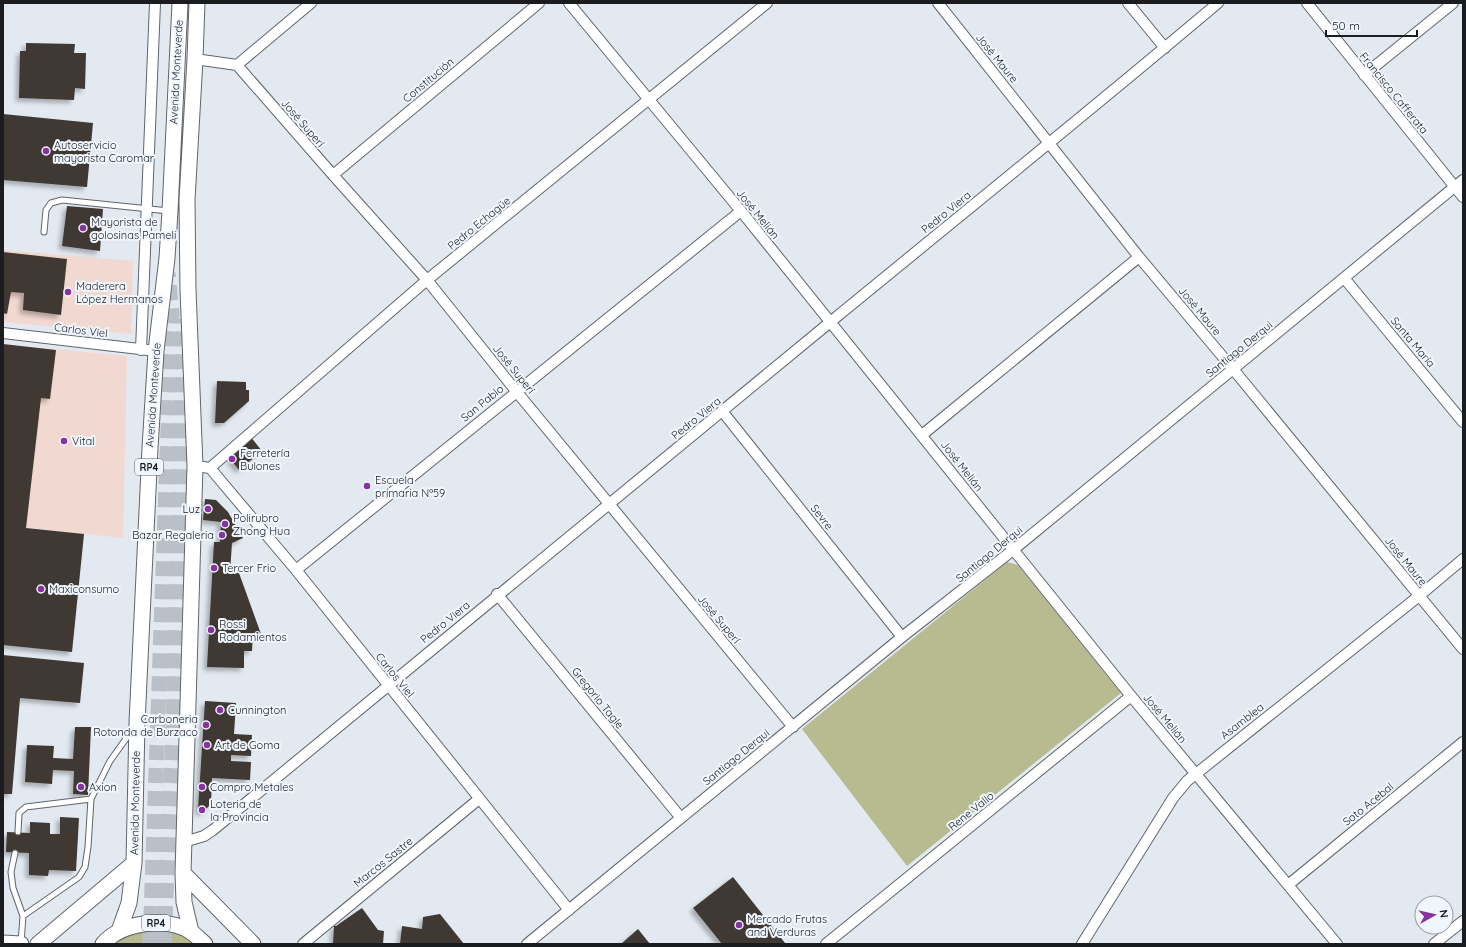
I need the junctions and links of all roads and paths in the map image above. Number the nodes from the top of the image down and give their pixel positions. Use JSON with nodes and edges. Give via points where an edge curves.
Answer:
{"nodes":[{"id":1,"x":155,"y":3,"type":"edge"},
{"id":2,"x":180,"y":3,"type":"edge"},
{"id":3,"x":197,"y":3,"type":"edge"},
{"id":4,"x":310,"y":3,"type":"edge"},
{"id":5,"x":539,"y":3,"type":"edge"},
{"id":6,"x":569,"y":3,"type":"edge"},
{"id":7,"x":768,"y":3,"type":"edge"},
{"id":8,"x":938,"y":3,"type":"edge"},
{"id":9,"x":1128,"y":3,"type":"edge"},
{"id":10,"x":1218,"y":3,"type":"edge"},
{"id":11,"x":1307,"y":3,"type":"edge"},
{"id":12,"x":1453,"y":3,"type":"edge"},
{"id":13,"x":1165,"y":48,"type":"junction"},
{"id":14,"x":195,"y":59,"type":"junction"},
{"id":15,"x":237,"y":65,"type":"junction"},
{"id":16,"x":1364,"y":75,"type":"junction"},
{"id":17,"x":649,"y":100,"type":"junction"},
{"id":18,"x":1050,"y":143,"type":"junction"},
{"id":19,"x":332,"y":175,"type":"junction"},
{"id":20,"x":1463,"y":180,"type":"edge"},
{"id":21,"x":1454,"y":187,"type":"junction"},
{"id":22,"x":1463,"y":197,"type":"edge"},
{"id":23,"x":146,"y":209,"type":"junction"},
{"id":24,"x":170,"y":211,"type":"junction"},
{"id":25,"x":741,"y":211,"type":"junction"},
{"id":26,"x":44,"y":232,"type":"dead end"},
{"id":27,"x":1139,"y":257,"type":"junction"},
{"id":28,"x":1344,"y":278,"type":"junction"},
{"id":29,"x":427,"y":280,"type":"junction"},
{"id":30,"x":830,"y":322,"type":"junction"},
{"id":31,"x":3,"y":333,"type":"edge"},
{"id":32,"x":148,"y":350,"type":"junction"},
{"id":33,"x":1233,"y":369,"type":"junction"},
{"id":34,"x":516,"y":391,"type":"junction"},
{"id":35,"x":722,"y":411,"type":"junction"},
{"id":36,"x":1463,"y":422,"type":"edge"},
{"id":37,"x":922,"y":435,"type":"junction"},
{"id":38,"x":202,"y":467,"type":"junction"},
{"id":39,"x":609,"y":505,"type":"junction"},
{"id":40,"x":1013,"y":550,"type":"junction"},
{"id":41,"x":1463,"y":558,"type":"edge"},
{"id":42,"x":296,"y":570,"type":"junction"},
{"id":43,"x":497,"y":594,"type":"junction"},
{"id":44,"x":1419,"y":596,"type":"junction"},
{"id":45,"x":902,"y":637,"type":"junction"},
{"id":46,"x":1463,"y":649,"type":"edge"},
{"id":47,"x":388,"y":685,"type":"junction"},
{"id":48,"x":1131,"y":696,"type":"junction"},
{"id":49,"x":137,"y":723,"type":"junction"},
{"id":50,"x":793,"y":727,"type":"junction"},
{"id":51,"x":1463,"y":742,"type":"edge"},
{"id":52,"x":1196,"y":773,"type":"junction"},
{"id":53,"x":91,"y":799,"type":"junction"},
{"id":54,"x":479,"y":799,"type":"junction"},
{"id":55,"x":681,"y":818,"type":"junction"},
{"id":56,"x":18,"y":832,"type":"dead end"},
{"id":57,"x":184,"y":842,"type":"junction"},
{"id":58,"x":15,"y":853,"type":"dead end"},
{"id":59,"x":134,"y":863,"type":"junction"},
{"id":60,"x":183,"y":873,"type":"junction"},
{"id":61,"x":1288,"y":885,"type":"junction"},
{"id":62,"x":568,"y":910,"type":"junction"},
{"id":63,"x":23,"y":916,"type":"junction"},
{"id":64,"x":1463,"y":921,"type":"edge"},
{"id":65,"x":120,"y":931,"type":"junction"},
{"id":66,"x":192,"y":932,"type":"junction"},
{"id":67,"x":3,"y":943,"type":"edge"},
{"id":68,"x":21,"y":944,"type":"edge"},
{"id":69,"x":38,"y":944,"type":"edge"},
{"id":70,"x":102,"y":944,"type":"edge"},
{"id":71,"x":205,"y":944,"type":"edge"},
{"id":72,"x":252,"y":944,"type":"edge"},
{"id":73,"x":303,"y":944,"type":"edge"},
{"id":74,"x":527,"y":944,"type":"edge"},
{"id":75,"x":826,"y":944,"type":"edge"},
{"id":76,"x":1082,"y":944,"type":"edge"},
{"id":77,"x":1337,"y":944,"type":"edge"},
{"id":78,"x":1434,"y":944,"type":"edge"}],
"edges":[{"from":1,"to":23,"type":"street"},
{"from":2,"to":24,"type":"main road","name":"Avenida Monteverde","number":"RP4"},
{"from":3,"to":14,"type":"main road","name":"Avenida Monteverde"},
{"from":4,"to":15,"type":"street"},
{"from":5,"to":19,"type":"street","name":"Constitución"},
{"from":6,"to":17,"type":"street","name":"José Melián"},
{"from":7,"to":17,"type":"street","name":"Pedro Echagüe"},
{"from":8,"to":18,"type":"street","name":"José Maure"},
{"from":9,"to":13,"type":"street"},
{"from":10,"to":13,"type":"street","name":"Pedro Viera"},
{"from":11,"to":16,"type":"street","name":"Francisco Cafferata"},
{"from":12,"to":16,"type":"street"},
{"from":13,"to":18,"type":"street","name":"Pedro Viera"},
{"from":14,"to":15,"type":"street"},
{"from":14,"to":38,"type":"main road","name":"Avenida Monteverde","via":[[187,200],[188,290]]},
{"from":15,"to":19,"type":"street","name":"José Superí"},
{"from":16,"to":21,"type":"street","name":"Francisco Cafferata"},
{"from":17,"to":25,"type":"street","name":"José Melián"},
{"from":17,"to":29,"type":"street","name":"Pedro Echagüe"},
{"from":18,"to":27,"type":"street","name":"José Maure"},
{"from":18,"to":30,"type":"street","name":"Pedro Viera"},
{"from":19,"to":29,"type":"street","name":"José Superí"},
{"from":20,"to":21,"type":"street","name":"Santiago Derqui"},
{"from":21,"to":22,"type":"street","name":"Francisco Cafferata"},
{"from":21,"to":28,"type":"street","name":"Santiago Derqui"},
{"from":23,"to":24,"type":"lane"},
{"from":23,"to":26,"type":"lane","via":[[62,200],[51,204],[46,210]]},
{"from":23,"to":32,"type":"street"},
{"from":24,"to":32,"type":"main road","name":"Avenida Monteverde","number":"RP4","via":[[167,258]]},
{"from":25,"to":30,"type":"street","name":"José Melián"},
{"from":25,"to":34,"type":"street","name":"San Pablo"},
{"from":27,"to":33,"type":"street","name":"José Maure"},
{"from":27,"to":37,"type":"street"},
{"from":28,"to":33,"type":"street","name":"Santiago Derqui"},
{"from":28,"to":36,"type":"street","name":"Santa María"},
{"from":29,"to":34,"type":"street","name":"José Superí"},
{"from":29,"to":38,"type":"street","name":"Pedro Echagüe"},
{"from":30,"to":35,"type":"street","name":"Pedro Viera"},
{"from":30,"to":37,"type":"street","name":"José Melián"},
{"from":31,"to":32,"type":"street","name":"Carlos Viel"},
{"from":32,"to":49,"type":"main road","name":"Avenida Monteverde","number":"RP4"},
{"from":33,"to":40,"type":"street","name":"Santiago Derqui"},
{"from":33,"to":44,"type":"street","name":"José Maure"},
{"from":34,"to":39,"type":"street","name":"José Superí"},
{"from":34,"to":42,"type":"street","name":"San Pablo"},
{"from":35,"to":39,"type":"street","name":"Pedro Viera"},
{"from":35,"to":45,"type":"street","name":"Sevre"},
{"from":37,"to":40,"type":"street","name":"José Melián"},
{"from":38,"to":42,"type":"street","name":"Carlos Viel"},
{"from":38,"to":57,"type":"main road","name":"Avenida Monteverde"},
{"from":39,"to":43,"type":"street","name":"Pedro Viera"},
{"from":39,"to":50,"type":"street","name":"José Superí"},
{"from":40,"to":45,"type":"street","name":"Santiago Derqui"},
{"from":40,"to":48,"type":"street","name":"José Melián"},
{"from":41,"to":44,"type":"street","name":"Asamblea"},
{"from":42,"to":47,"type":"street","name":"Carlos Viel"},
{"from":43,"to":47,"type":"street","name":"Pedro Viera"},
{"from":43,"to":55,"type":"street","name":"Gregorio Tagle"},
{"from":44,"to":46,"type":"street","name":"José Maure"},
{"from":44,"to":52,"type":"street","name":"Asamblea"},
{"from":45,"to":50,"type":"street","name":"Santiago Derqui"},
{"from":47,"to":54,"type":"street","name":"Carlos Viel"},
{"from":47,"to":57,"type":"street","name":"Pedro Viera","via":[[212,830],[204,836]]},
{"from":48,"to":52,"type":"street","name":"José Melián"},
{"from":48,"to":75,"type":"street","name":"Rene Vallo"},
{"from":49,"to":53,"type":"lane","via":[[110,761]]},
{"from":49,"to":59,"type":"main road","name":"Avenida Monteverde","number":"RP4"},
{"from":50,"to":55,"type":"street","name":"Santiago Derqui"},
{"from":51,"to":61,"type":"street","name":"Soto Acebal"},
{"from":52,"to":61,"type":"street","name":"José Melián"},
{"from":52,"to":76,"type":"street","name":"Asamblea","via":[[1173,798]]},
{"from":53,"to":56,"type":"lane","via":[[26,807],[19,813]]},
{"from":53,"to":63,"type":"lane","via":[[85,867],[79,877]]},
{"from":54,"to":62,"type":"street","name":"Carlos Viel"},
{"from":54,"to":73,"type":"street","name":"Marcos Sastre"},
{"from":55,"to":62,"type":"street","name":"Santiago Derqui"},
{"from":57,"to":60,"type":"main road","name":"Avenida Monteverde"},
{"from":58,"to":63,"type":"lane","via":[[11,872],[13,888]]},
{"from":59,"to":65,"type":"main road","name":"Avenida Monteverde","number":"RP4","via":[[129,903]]},
{"from":59,"to":69,"type":"main road"},
{"from":60,"to":66,"type":"main road","name":"Avenida Monteverde","via":[[184,902]]},
{"from":60,"to":72,"type":"main road"},
{"from":61,"to":77,"type":"street","name":"José Melián"},
{"from":62,"to":74,"type":"street","name":"Santiago Derqui"},
{"from":63,"to":68,"type":"lane"},
{"from":64,"to":78,"type":"street"},
{"from":65,"to":66,"type":"main road","number":"RP4","via":[[141,924],[156,923],[172,924]]},
{"from":65,"to":70,"type":"main road","number":"RP4"},
{"from":66,"to":71,"type":"main road","number":"RP4"},
{"from":67,"to":68,"type":"main road"}]}
